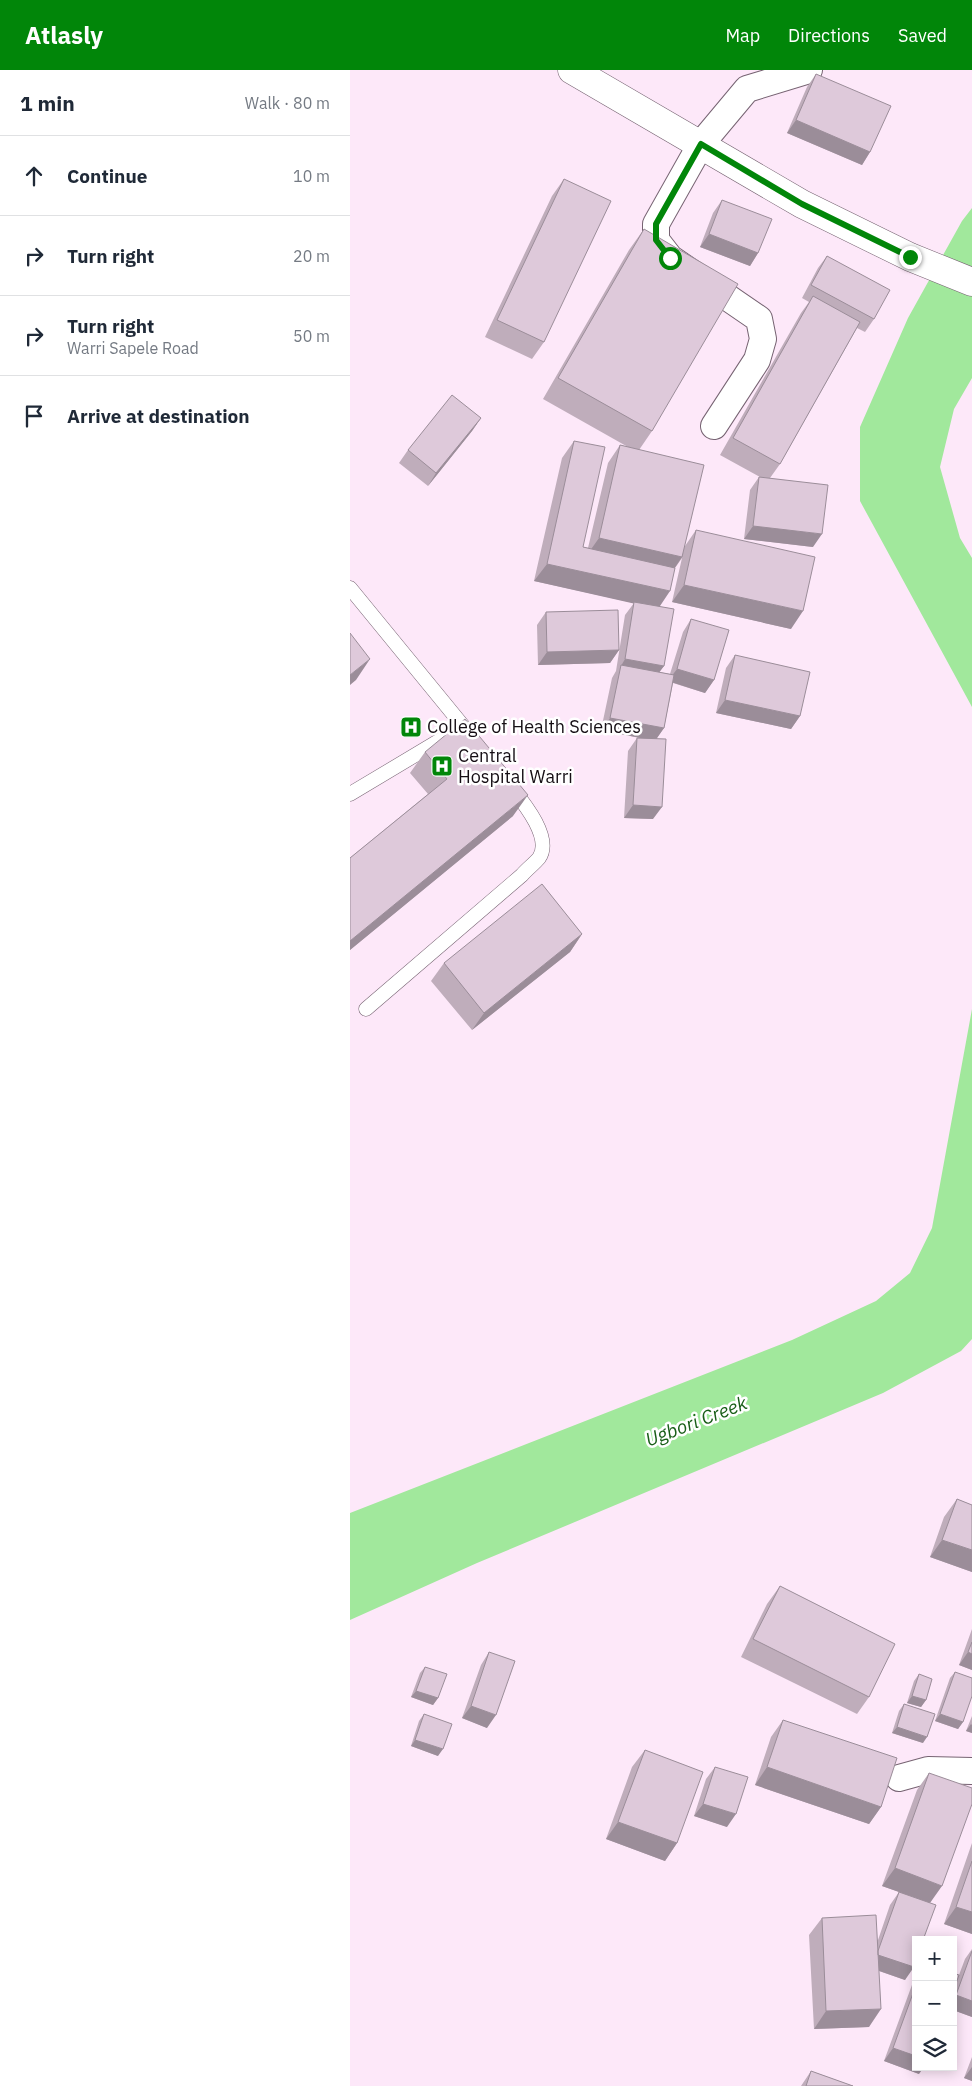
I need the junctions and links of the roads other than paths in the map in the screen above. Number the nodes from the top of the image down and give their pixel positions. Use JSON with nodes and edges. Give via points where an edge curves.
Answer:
{"nodes":[{"id":1,"x":572,"y":70,"type":"edge"},
{"id":2,"x":809,"y":70,"type":"edge"},
{"id":3,"x":701,"y":144,"type":"junction"},
{"id":4,"x":972,"y":282,"type":"edge"},
{"id":5,"x":714,"y":426,"type":"dead end"},
{"id":6,"x":350,"y":588,"type":"edge"},
{"id":7,"x":463,"y":726,"type":"junction"},
{"id":8,"x":482,"y":750,"type":"edge"},
{"id":9,"x":505,"y":780,"type":"edge"},
{"id":10,"x":350,"y":794,"type":"edge"},
{"id":11,"x":366,"y":1009,"type":"dead end"},
{"id":12,"x":972,"y":1771,"type":"edge"},
{"id":13,"x":899,"y":1778,"type":"edge"}],
"edges":[{"from":1,"to":3,"type":"main road"},
{"from":2,"to":3,"type":"street","via":[[747,89]]},
{"from":3,"to":4,"type":"main road","via":[[802,204],[910,257]]},
{"from":3,"to":5,"type":"street","via":[[656,224],[656,240],[670,258],[759,319],[763,339],[757,360]]},
{"from":6,"to":7,"type":"lane"},
{"from":7,"to":8,"type":"lane"},
{"from":7,"to":10,"type":"lane"},
{"from":9,"to":11,"type":"lane","via":[[528,810],[542,838],[540,856]]},
{"from":12,"to":13,"type":"street","via":[[928,1770]]}]}
